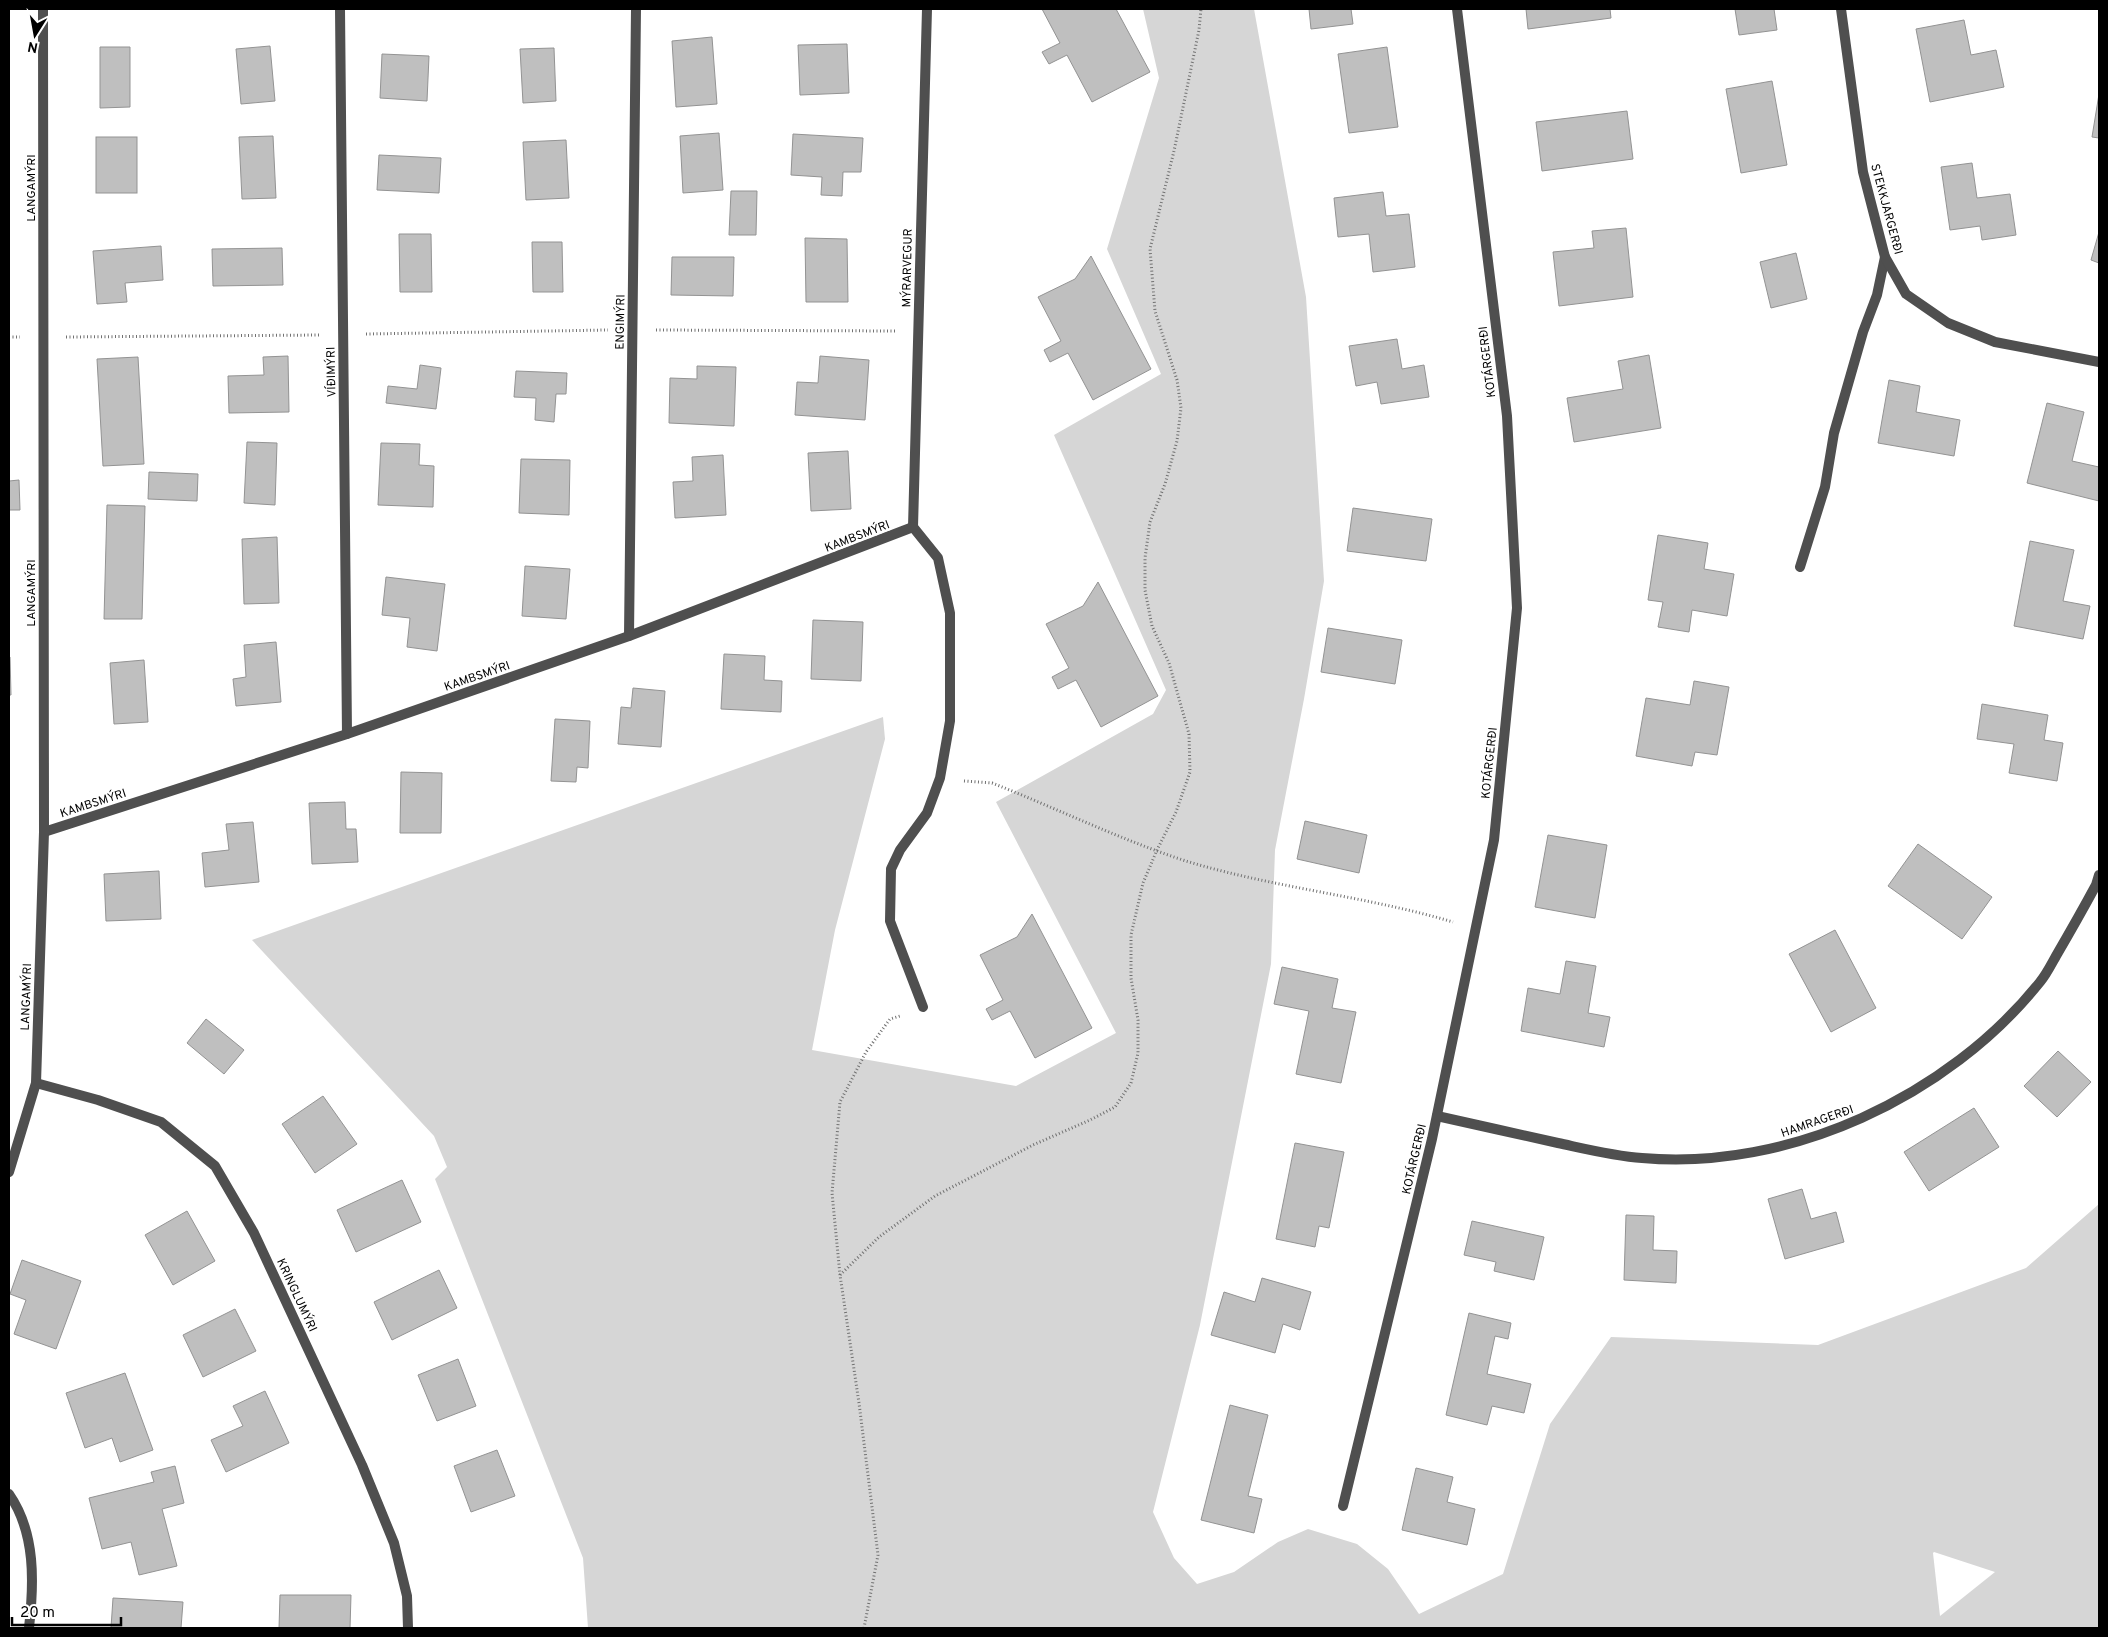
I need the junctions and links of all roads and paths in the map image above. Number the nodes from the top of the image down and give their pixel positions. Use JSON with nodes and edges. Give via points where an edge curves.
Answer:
{"nodes":[{"id":1,"x":43,"y":9,"type":"edge"},
{"id":2,"x":340,"y":9,"type":"edge"},
{"id":3,"x":636,"y":9,"type":"edge"},
{"id":4,"x":926,"y":9,"type":"edge"},
{"id":5,"x":1201,"y":9,"type":"edge"},
{"id":6,"x":1457,"y":9,"type":"edge"},
{"id":7,"x":1841,"y":9,"type":"edge"},
{"id":8,"x":1885,"y":257,"type":"junction"},
{"id":9,"x":632,"y":330,"type":"junction"},
{"id":10,"x":918,"y":331,"type":"junction"},
{"id":11,"x":344,"y":334,"type":"junction"},
{"id":12,"x":9,"y":337,"type":"edge"},
{"id":13,"x":43,"y":337,"type":"junction"},
{"id":14,"x":2099,"y":362,"type":"edge"},
{"id":15,"x":913,"y":527,"type":"junction"},
{"id":16,"x":1800,"y":567,"type":"dead end"},
{"id":17,"x":629,"y":636,"type":"junction"},
{"id":18,"x":347,"y":734,"type":"junction"},
{"id":19,"x":940,"y":778,"type":"junction"},
{"id":20,"x":44,"y":832,"type":"junction"},
{"id":21,"x":1157,"y":850,"type":"junction"},
{"id":22,"x":2099,"y":876,"type":"edge"},
{"id":23,"x":1476,"y":928,"type":"junction"},
{"id":24,"x":923,"y":1008,"type":"joint"},
{"id":25,"x":36,"y":1083,"type":"junction"},
{"id":26,"x":1436,"y":1116,"type":"junction"},
{"id":27,"x":9,"y":1172,"type":"edge"},
{"id":28,"x":840,"y":1275,"type":"junction"},
{"id":29,"x":9,"y":1494,"type":"edge"},
{"id":30,"x":1343,"y":1506,"type":"dead end"},
{"id":31,"x":29,"y":1628,"type":"edge"},
{"id":32,"x":408,"y":1628,"type":"edge"},
{"id":33,"x":864,"y":1628,"type":"edge"}],
"edges":[{"from":1,"to":13,"type":"street","name":"LANGAMÝRI"},
{"from":2,"to":11,"type":"street","name":"VÍÐIMÝRI"},
{"from":3,"to":9,"type":"street","name":"ENGIMÝRI"},
{"from":4,"to":10,"type":"street","name":"MÝRARVEGUR"},
{"from":5,"to":21,"type":"path","via":[[1174,151],[1150,249],[1156,312],[1177,380],[1181,408],[1177,441],[1150,522],[1144,558],[1145,590],[1152,626],[1169,662],[1189,734],[1190,772],[1176,812]]},
{"from":6,"to":23,"type":"street","name":"KOTÁRGERÐI","via":[[1507,416],[1517,608],[1494,840]]},
{"from":7,"to":8,"type":"street","name":"STEKKJARGERÐI","via":[[1862,172]]},
{"from":8,"to":14,"type":"street","name":"STEKKJARGERÐI","via":[[1906,294],[1948,323],[1995,342]]},
{"from":8,"to":16,"type":"street","via":[[1877,295],[1834,433],[1825,487]]},
{"from":9,"to":10,"type":"path"},
{"from":9,"to":11,"type":"path"},
{"from":9,"to":17,"type":"street","name":"ENGIMÝRI"},
{"from":10,"to":15,"type":"street","name":"MÝRARVEGUR"},
{"from":11,"to":13,"type":"path"},
{"from":11,"to":18,"type":"street","name":"VÍÐIMÝRI"},
{"from":12,"to":13,"type":"path"},
{"from":13,"to":20,"type":"street","name":"LANGAMÝRI"},
{"from":15,"to":17,"type":"street","name":"KAMBSMÝRI"},
{"from":15,"to":19,"type":"street","via":[[938,558],[950,613],[950,721]]},
{"from":17,"to":18,"type":"street","name":"KAMBSMÝRI"},
{"from":18,"to":20,"type":"street","name":"KAMBSMÝRI"},
{"from":19,"to":21,"type":"path","via":[[992,783]]},
{"from":19,"to":24,"type":"street","via":[[927,813],[900,850],[891,869],[890,921]]},
{"from":20,"to":25,"type":"street","name":"LANGAMÝRI"},
{"from":21,"to":23,"type":"path","via":[[1258,879],[1313,892],[1382,902]]},
{"from":21,"to":28,"type":"path","via":[[1143,883],[1131,935],[1131,978],[1138,1020],[1138,1053],[1131,1083],[1114,1107],[935,1196],[880,1237]]},
{"from":22,"to":26,"type":"street","name":"HAMRAGERÐI","via":[[2041,982],[1996,1030],[1904,1097],[1850,1124],[1786,1146],[1719,1158],[1642,1158]]},
{"from":23,"to":26,"type":"street","name":"KOTÁRGERÐI"},
{"from":24,"to":28,"type":"path","via":[[890,1019],[866,1052],[840,1102],[832,1193]]},
{"from":25,"to":27,"type":"street","name":"LANGAMÝRI"},
{"from":25,"to":32,"type":"street","name":"KRINGLUMÝRI","via":[[161,1122],[215,1166],[254,1233],[362,1465],[394,1542],[407,1596]]},
{"from":26,"to":30,"type":"street","name":"KOTÁRGERÐI"},
{"from":28,"to":33,"type":"path","via":[[878,1555]]},
{"from":29,"to":31,"type":"street","via":[[19,1508],[30,1542],[32,1599]]}]}
